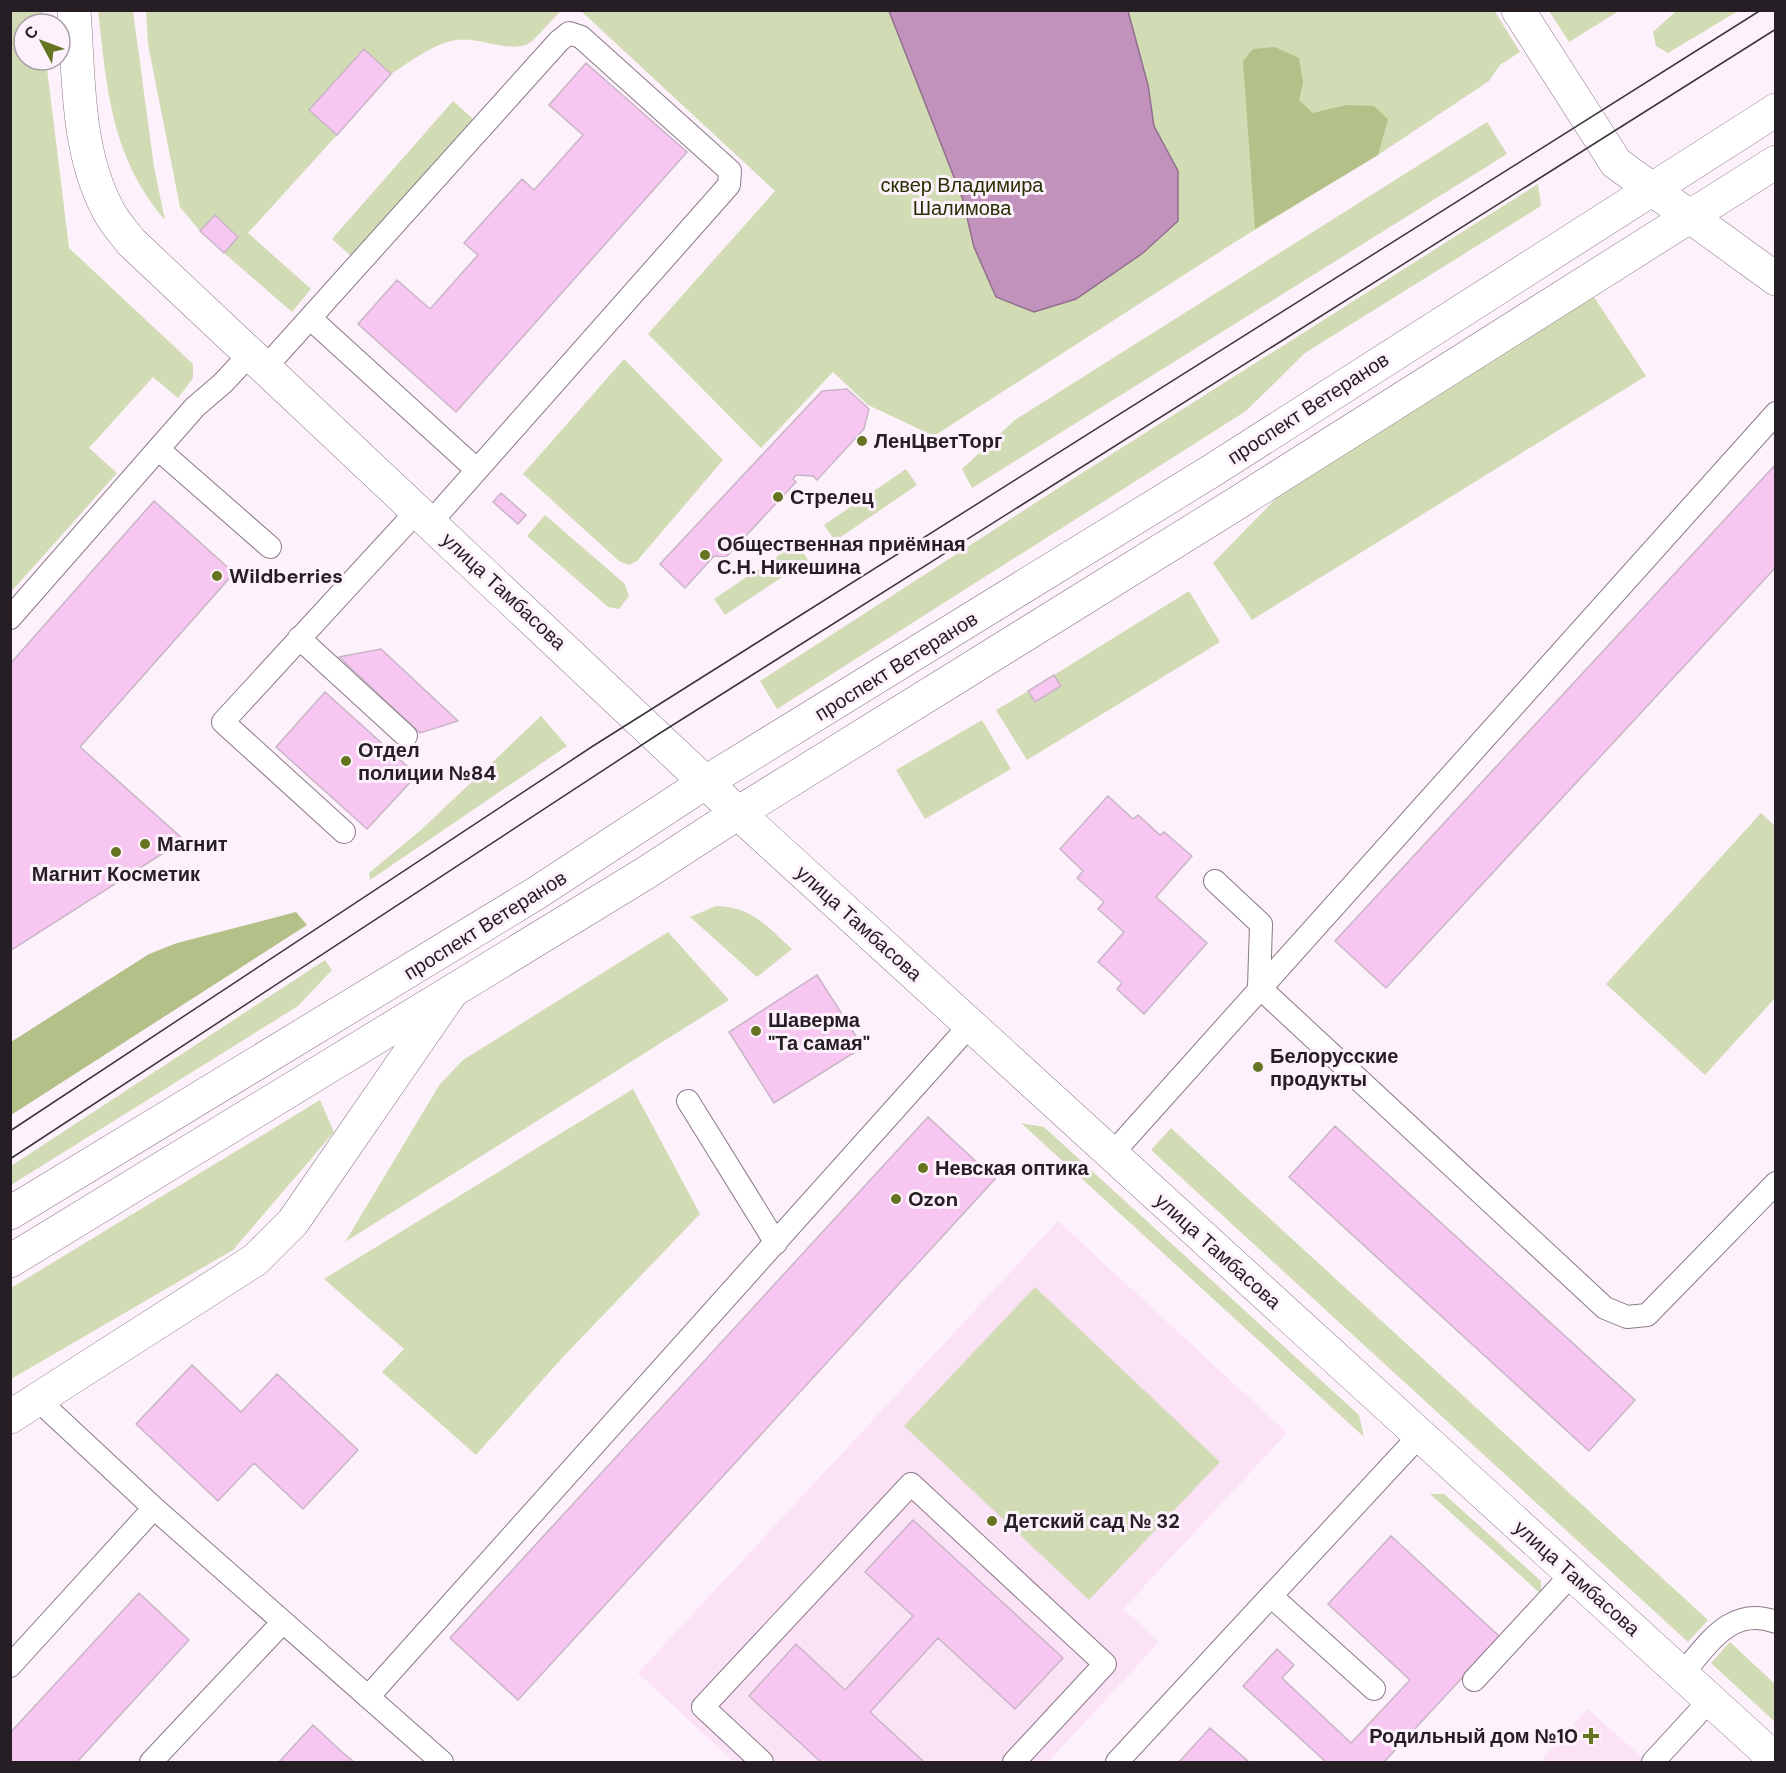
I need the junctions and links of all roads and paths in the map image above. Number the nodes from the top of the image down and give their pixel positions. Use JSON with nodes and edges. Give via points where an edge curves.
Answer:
{"nodes":[{"id":1,"x":74,"y":10,"type":"edge"},
{"id":2,"x":1518,"y":10,"type":"edge"},
{"id":3,"x":1776,"y":110,"type":"edge"},
{"id":4,"x":1776,"y":162,"type":"edge"},
{"id":5,"x":1649,"y":190,"type":"junction"},
{"id":6,"x":1689,"y":218,"type":"junction"},
{"id":7,"x":1776,"y":279,"type":"edge"},
{"id":8,"x":311,"y":319,"type":"junction"},
{"id":9,"x":258,"y":361,"type":"junction"},
{"id":10,"x":1776,"y":413,"type":"edge"},
{"id":11,"x":158,"y":449,"type":"junction"},
{"id":12,"x":477,"y":470,"type":"junction"},
{"id":13,"x":424,"y":516,"type":"junction"},
{"id":14,"x":270,"y":547,"type":"dead end"},
{"id":15,"x":10,"y":618,"type":"edge"},
{"id":16,"x":299,"y":638,"type":"junction"},
{"id":17,"x":406,"y":736,"type":"dead end"},
{"id":18,"x":706,"y":782,"type":"junction"},
{"id":19,"x":738,"y":813,"type":"junction"},
{"id":20,"x":344,"y":832,"type":"dead end"},
{"id":21,"x":1215,"y":881,"type":"dead end"},
{"id":22,"x":1259,"y":987,"type":"junction"},
{"id":23,"x":451,"y":993,"type":"junction"},
{"id":24,"x":970,"y":1025,"type":"junction"},
{"id":25,"x":688,"y":1101,"type":"dead end"},
{"id":26,"x":1112,"y":1154,"type":"junction"},
{"id":27,"x":1776,"y":1183,"type":"edge"},
{"id":28,"x":10,"y":1213,"type":"edge"},
{"id":29,"x":776,"y":1243,"type":"junction"},
{"id":30,"x":10,"y":1261,"type":"edge"},
{"id":31,"x":37,"y":1399,"type":"junction"},
{"id":32,"x":10,"y":1417,"type":"edge"},
{"id":33,"x":1420,"y":1435,"type":"junction"},
{"id":34,"x":154,"y":1508,"type":"junction"},
{"id":35,"x":1572,"y":1574,"type":"junction"},
{"id":36,"x":1271,"y":1596,"type":"junction"},
{"id":37,"x":1776,"y":1622,"type":"edge"},
{"id":38,"x":282,"y":1623,"type":"junction"},
{"id":39,"x":10,"y":1666,"type":"edge"},
{"id":40,"x":1682,"y":1674,"type":"junction"},
{"id":41,"x":1474,"y":1680,"type":"dead end"},
{"id":42,"x":1374,"y":1689,"type":"dead end"},
{"id":43,"x":368,"y":1697,"type":"junction"},
{"id":44,"x":1710,"y":1700,"type":"junction"},
{"id":45,"x":1776,"y":1760,"type":"edge"},
{"id":46,"x":151,"y":1762,"type":"edge"},
{"id":47,"x":442,"y":1762,"type":"edge"},
{"id":48,"x":762,"y":1762,"type":"edge"},
{"id":49,"x":1014,"y":1762,"type":"edge"},
{"id":50,"x":1117,"y":1762,"type":"edge"},
{"id":51,"x":1653,"y":1762,"type":"edge"}],
"edges":[{"from":1,"to":9,"type":"main road","name":"улица Тамбасова","via":[[82,123],[91,171],[107,210],[131,242]]},
{"from":2,"to":5,"type":"main road","via":[[1616,163]]},
{"from":3,"to":5,"type":"main road","name":"проспект Ветеранов"},
{"from":4,"to":6,"type":"main road","name":"проспект Ветеранов"},
{"from":5,"to":6,"type":"main road"},
{"from":5,"to":18,"type":"main road","name":"проспект Ветеранов","via":[[1213,470]]},
{"from":6,"to":7,"type":"main road"},
{"from":6,"to":19,"type":"main road","name":"проспект Ветеранов"},
{"from":8,"to":9,"type":"lane"},
{"from":8,"to":12,"type":"lane"},
{"from":8,"to":12,"type":"lane","via":[[569,33],[581,37],[720,162],[729,171],[729,185]]},
{"from":9,"to":11,"type":"lane","via":[[195,407]]},
{"from":9,"to":13,"type":"main road","name":"улица Тамбасова"},
{"from":10,"to":22,"type":"lane"},
{"from":11,"to":14,"type":"lane"},
{"from":11,"to":15,"type":"lane"},
{"from":12,"to":13,"type":"lane"},
{"from":13,"to":16,"type":"lane"},
{"from":13,"to":18,"type":"main road","name":"улица Тамбасова"},
{"from":16,"to":17,"type":"lane"},
{"from":16,"to":20,"type":"lane","via":[[223,722]]},
{"from":18,"to":19,"type":"main road","name":"улица Тамбасова"},
{"from":18,"to":28,"type":"main road","name":"проспект Ветеранов","via":[[430,959]]},
{"from":19,"to":23,"type":"main road","name":"проспект Ветеранов"},
{"from":19,"to":24,"type":"main road","name":"улица Тамбасова"},
{"from":21,"to":22,"type":"lane","via":[[1261,924]]},
{"from":22,"to":26,"type":"lane"},
{"from":22,"to":27,"type":"lane","via":[[1605,1308],[1627,1317],[1647,1315]]},
{"from":23,"to":30,"type":"main road","name":"проспект Ветеранов"},
{"from":23,"to":31,"type":"main road","via":[[293,1222],[255,1260]]},
{"from":24,"to":26,"type":"main road","name":"улица Тамбасова"},
{"from":24,"to":29,"type":"lane"},
{"from":25,"to":29,"type":"lane"},
{"from":26,"to":33,"type":"main road","name":"улица Тамбасова"},
{"from":29,"to":43,"type":"lane"},
{"from":31,"to":32,"type":"main road"},
{"from":31,"to":34,"type":"lane"},
{"from":33,"to":35,"type":"main road","name":"улица Тамбасова"},
{"from":33,"to":36,"type":"lane"},
{"from":34,"to":38,"type":"lane"},
{"from":34,"to":39,"type":"lane"},
{"from":35,"to":40,"type":"main road","name":"улица Тамбасова"},
{"from":35,"to":41,"type":"lane"},
{"from":36,"to":42,"type":"lane"},
{"from":36,"to":50,"type":"lane"},
{"from":37,"to":40,"type":"lane","via":[[1749,1618],[1726,1625]]},
{"from":38,"to":43,"type":"lane"},
{"from":38,"to":46,"type":"lane"},
{"from":40,"to":44,"type":"main road","name":"улица Тамбасова"},
{"from":43,"to":47,"type":"lane"},
{"from":44,"to":45,"type":"main road","name":"улица Тамбасова"},
{"from":44,"to":51,"type":"lane"},
{"from":48,"to":49,"type":"lane","via":[[703,1707],[911,1484],[1105,1664]]}]}
